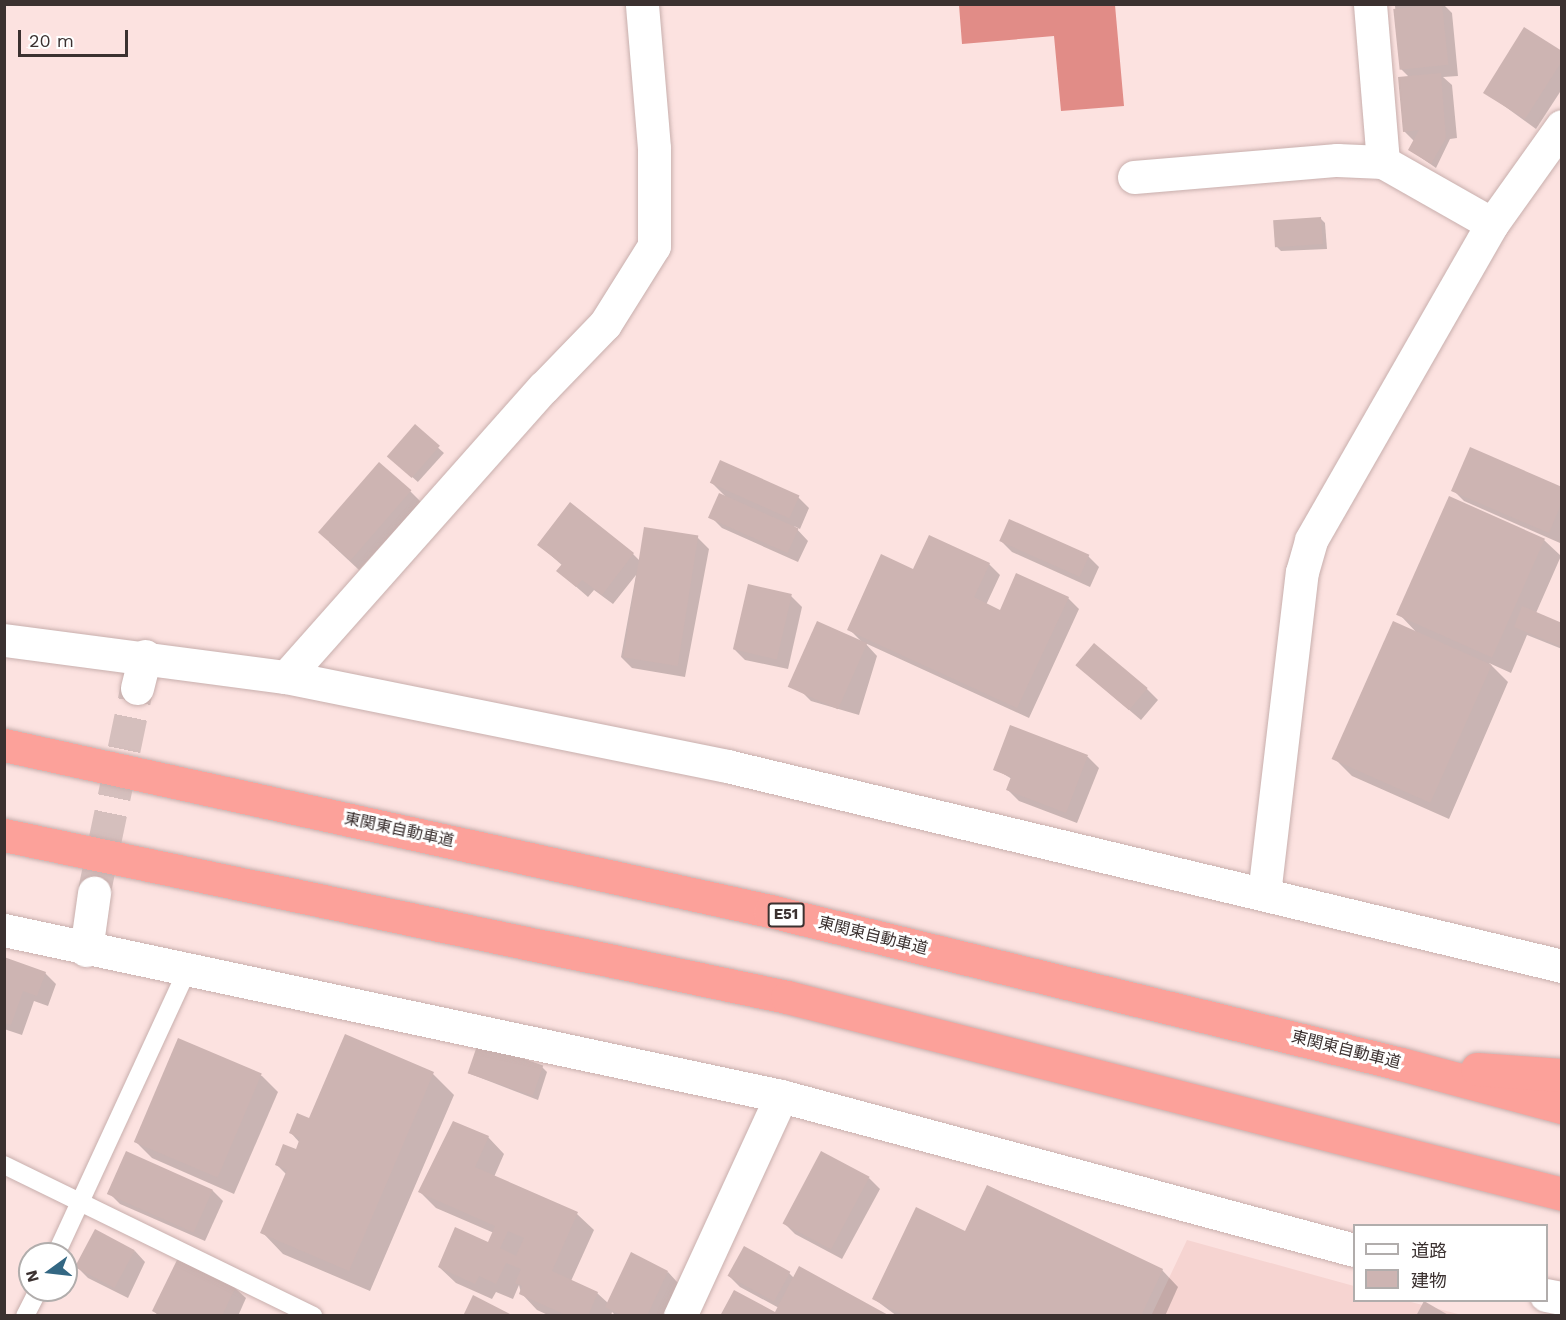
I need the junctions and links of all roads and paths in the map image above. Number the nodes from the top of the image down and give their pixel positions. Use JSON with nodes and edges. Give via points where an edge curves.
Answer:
{"nodes":[{"id":1,"x":642,"y":4,"type":"edge"},
{"id":2,"x":1370,"y":4,"type":"edge"},
{"id":3,"x":1562,"y":126,"type":"edge"},
{"id":4,"x":1383,"y":162,"type":"junction"},
{"id":5,"x":1134,"y":177,"type":"dead end"},
{"id":6,"x":1492,"y":224,"type":"junction"},
{"id":7,"x":4,"y":640,"type":"edge"},
{"id":8,"x":145,"y":656,"type":"junction"},
{"id":9,"x":286,"y":677,"type":"junction"},
{"id":10,"x":137,"y":688,"type":"tunnel mouth"},
{"id":11,"x":4,"y":746,"type":"edge"},
{"id":12,"x":4,"y":835,"type":"edge"},
{"id":13,"x":94,"y":893,"type":"tunnel mouth"},
{"id":14,"x":1264,"y":894,"type":"junction"},
{"id":15,"x":4,"y":930,"type":"edge"},
{"id":16,"x":86,"y":950,"type":"junction"},
{"id":17,"x":1562,"y":966,"type":"edge"},
{"id":18,"x":187,"y":971,"type":"junction"},
{"id":19,"x":1401,"y":1064,"type":"junction"},
{"id":20,"x":1562,"y":1075,"type":"edge"},
{"id":21,"x":781,"y":1096,"type":"junction"},
{"id":22,"x":1562,"y":1107,"type":"edge"},
{"id":23,"x":4,"y":1165,"type":"edge"},
{"id":24,"x":1562,"y":1194,"type":"edge"},
{"id":25,"x":82,"y":1201,"type":"junction"},
{"id":26,"x":62,"y":1242,"type":"edge"},
{"id":27,"x":1353,"y":1250,"type":"edge"},
{"id":28,"x":32,"y":1302,"type":"edge"},
{"id":29,"x":25,"y":1316,"type":"edge"},
{"id":30,"x":313,"y":1316,"type":"edge"},
{"id":31,"x":680,"y":1316,"type":"edge"}],
"edges":[{"from":1,"to":9,"type":"street","via":[[654,148],[654,246],[605,324],[543,388]]},
{"from":2,"to":4,"type":"street"},
{"from":3,"to":6,"type":"street"},
{"from":4,"to":5,"type":"street","via":[[1337,160]]},
{"from":4,"to":6,"type":"street"},
{"from":6,"to":14,"type":"street","via":[[1311,540],[1302,572]]},
{"from":7,"to":8,"type":"street"},
{"from":8,"to":9,"type":"street"},
{"from":8,"to":10,"type":"street"},
{"from":9,"to":14,"type":"street","via":[[727,766]]},
{"from":11,"to":19,"type":"highway","name":"東関東自動車道","number":"E51","via":[[770,911]]},
{"from":12,"to":24,"type":"highway","via":[[787,997]]},
{"from":13,"to":16,"type":"street"},
{"from":14,"to":17,"type":"street"},
{"from":15,"to":16,"type":"street"},
{"from":16,"to":18,"type":"street"},
{"from":18,"to":21,"type":"street"},
{"from":18,"to":25,"type":"lane"},
{"from":19,"to":20,"type":"highway"},
{"from":19,"to":22,"type":"highway","name":"東関東自動車道","number":"E51"},
{"from":21,"to":27,"type":"street"},
{"from":21,"to":31,"type":"street"},
{"from":23,"to":25,"type":"lane"},
{"from":25,"to":26,"type":"lane"},
{"from":25,"to":30,"type":"lane"},
{"from":28,"to":29,"type":"lane"}]}
